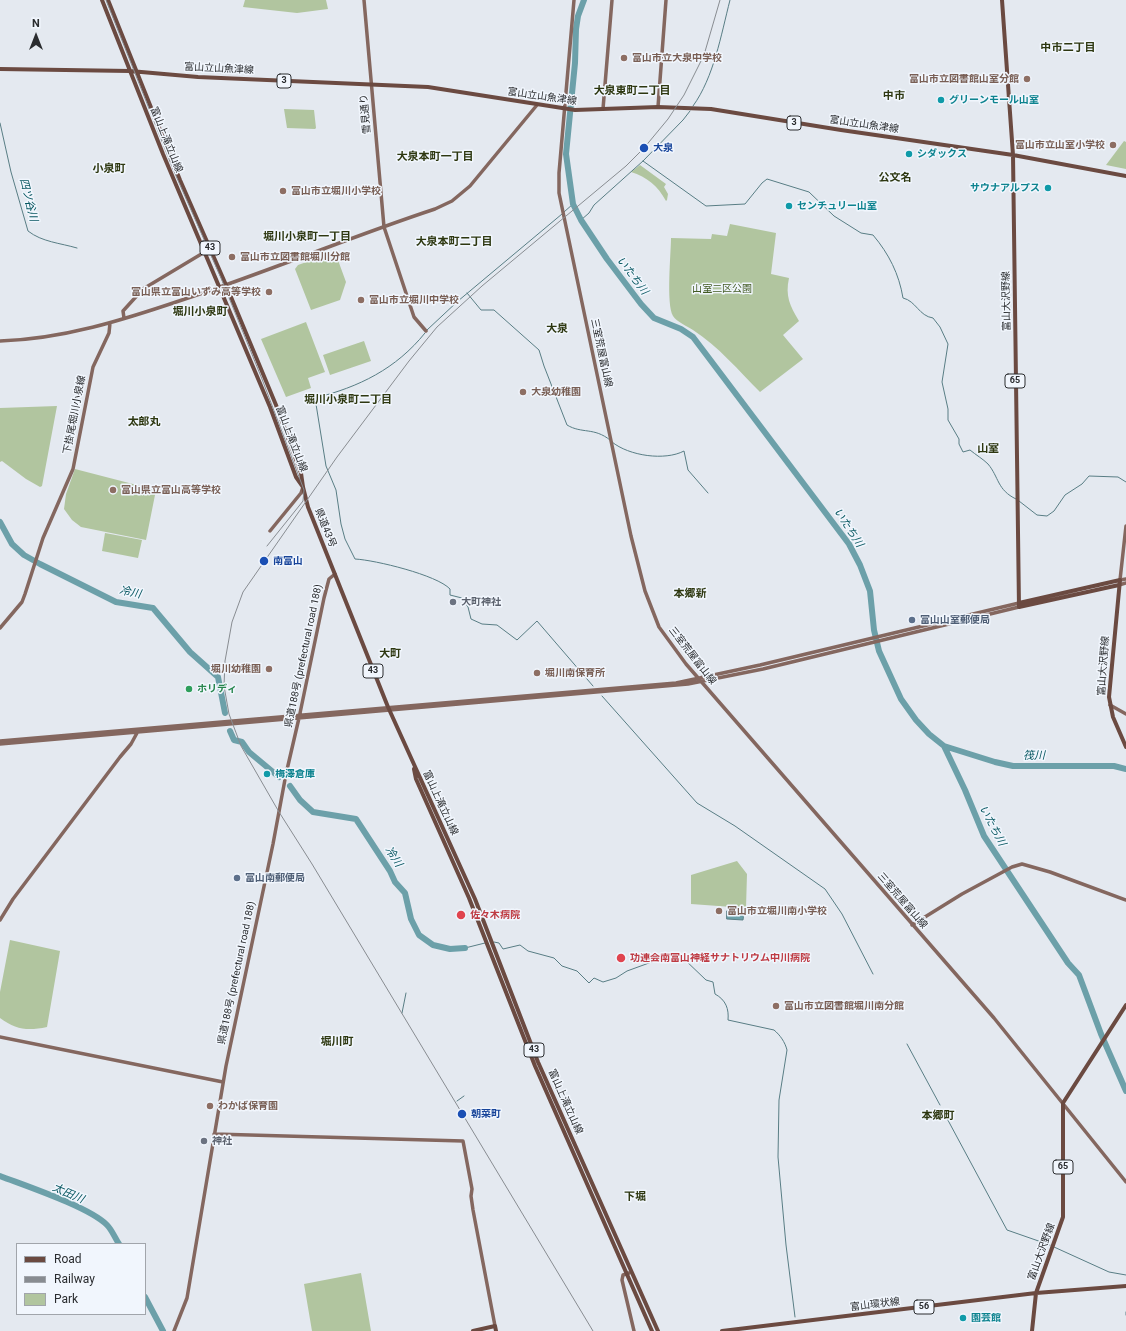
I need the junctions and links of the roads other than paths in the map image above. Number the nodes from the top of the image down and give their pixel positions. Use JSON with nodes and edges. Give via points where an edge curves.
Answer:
{"nodes":[{"id":1,"x":102,"y":0,"type":"edge"},
{"id":2,"x":108,"y":0,"type":"edge"},
{"id":3,"x":364,"y":0,"type":"edge"},
{"id":4,"x":574,"y":0,"type":"edge"},
{"id":5,"x":612,"y":0,"type":"edge"},
{"id":6,"x":666,"y":0,"type":"edge"},
{"id":7,"x":1002,"y":0,"type":"edge"},
{"id":8,"x":0,"y":69,"type":"edge"},
{"id":9,"x":130,"y":71,"type":"junction"},
{"id":10,"x":137,"y":72,"type":"junction"},
{"id":11,"x":372,"y":85,"type":"junction"},
{"id":12,"x":537,"y":105,"type":"junction"},
{"id":13,"x":658,"y":107,"type":"junction"},
{"id":14,"x":566,"y":109,"type":"junction"},
{"id":15,"x":603,"y":110,"type":"junction"},
{"id":16,"x":1013,"y":155,"type":"junction"},
{"id":17,"x":1126,"y":176,"type":"edge"},
{"id":18,"x":384,"y":227,"type":"junction"},
{"id":19,"x":209,"y":246,"type":"junction"},
{"id":20,"x":205,"y":251,"type":"junction"},
{"id":21,"x":226,"y":285,"type":"junction"},
{"id":22,"x":220,"y":288,"type":"junction"},
{"id":23,"x":124,"y":318,"type":"junction"},
{"id":24,"x":110,"y":323,"type":"junction"},
{"id":25,"x":426,"y":332,"type":"dead end"},
{"id":26,"x":0,"y":341,"type":"edge"},
{"id":27,"x":303,"y":486,"type":"junction"},
{"id":28,"x":1126,"y":526,"type":"edge"},
{"id":29,"x":270,"y":530,"type":"dead end"},
{"id":30,"x":335,"y":574,"type":"junction"},
{"id":31,"x":1126,"y":579,"type":"edge"},
{"id":32,"x":1120,"y":583,"type":"junction"},
{"id":33,"x":1126,"y":583,"type":"edge"},
{"id":34,"x":1019,"y":605,"type":"junction"},
{"id":35,"x":0,"y":628,"type":"edge"},
{"id":36,"x":700,"y":681,"type":"junction"},
{"id":37,"x":1110,"y":705,"type":"junction"},
{"id":38,"x":389,"y":709,"type":"junction"},
{"id":39,"x":1126,"y":714,"type":"edge"},
{"id":40,"x":300,"y":717,"type":"junction"},
{"id":41,"x":137,"y":733,"type":"junction"},
{"id":42,"x":0,"y":741,"type":"edge"},
{"id":43,"x":0,"y":744,"type":"edge"},
{"id":44,"x":1126,"y":747,"type":"edge"},
{"id":45,"x":414,"y":767,"type":"junction"},
{"id":46,"x":1126,"y":900,"type":"edge"},
{"id":47,"x":0,"y":920,"type":"edge"},
{"id":48,"x":912,"y":925,"type":"junction"},
{"id":49,"x":1126,"y":1005,"type":"edge"},
{"id":50,"x":0,"y":1037,"type":"edge"},
{"id":51,"x":223,"y":1082,"type":"junction"},
{"id":52,"x":1063,"y":1103,"type":"junction"},
{"id":53,"x":214,"y":1134,"type":"junction"},
{"id":54,"x":1126,"y":1182,"type":"edge"},
{"id":55,"x":632,"y":1272,"type":"junction"},
{"id":56,"x":626,"y":1273,"type":"junction"},
{"id":57,"x":1126,"y":1286,"type":"edge"},
{"id":58,"x":1036,"y":1293,"type":"junction"},
{"id":59,"x":496,"y":1329,"type":"edge"},
{"id":60,"x":174,"y":1331,"type":"edge"},
{"id":61,"x":473,"y":1331,"type":"edge"},
{"id":62,"x":634,"y":1331,"type":"edge"},
{"id":63,"x":652,"y":1331,"type":"edge"},
{"id":64,"x":658,"y":1331,"type":"edge"},
{"id":65,"x":722,"y":1331,"type":"edge"},
{"id":66,"x":1032,"y":1331,"type":"edge"}],
"edges":[{"from":1,"to":9,"type":"main road","name":"富山上滝立山線","number":"43"},
{"from":2,"to":10,"type":"main road","name":"富山上滝立山線","number":"43"},
{"from":3,"to":11,"type":"street","name":"雪見通り"},
{"from":4,"to":14,"type":"street","name":"三室荒屋富山線"},
{"from":5,"to":15,"type":"street"},
{"from":6,"to":13,"type":"street"},
{"from":7,"to":16,"type":"main road","name":"富山大沢野線","number":"65"},
{"from":8,"to":9,"type":"main road","name":"富山立山魚津線","number":"3"},
{"from":9,"to":10,"type":"main road","name":"富山立山魚津線","number":"3"},
{"from":9,"to":20,"type":"main road","name":"富山上滝立山線","number":"43"},
{"from":10,"to":11,"type":"main road","name":"富山立山魚津線","number":"3"},
{"from":10,"to":19,"type":"main road","name":"富山上滝立山線","number":"43"},
{"from":11,"to":12,"type":"main road","name":"富山立山魚津線","number":"3","via":[[428,87]]},
{"from":11,"to":18,"type":"street","name":"雪見通り"},
{"from":12,"to":14,"type":"main road","name":"富山立山魚津線","number":"3"},
{"from":12,"to":18,"type":"street","via":[[470,186],[458,196],[435,209]]},
{"from":13,"to":15,"type":"main road","name":"富山立山魚津線","number":"3"},
{"from":13,"to":16,"type":"main road","name":"富山立山魚津線","number":"3","via":[[711,109]]},
{"from":14,"to":15,"type":"main road","name":"富山立山魚津線","number":"3"},
{"from":14,"to":36,"type":"street","name":"三室荒屋富山線","via":[[559,180],[562,211],[631,536],[645,591],[659,627]]},
{"from":16,"to":17,"type":"main road","name":"富山立山魚津線","number":"3"},
{"from":16,"to":34,"type":"main road","name":"富山大沢野線","number":"65"},
{"from":18,"to":21,"type":"street"},
{"from":18,"to":25,"type":"street","name":"雪見通り","via":[[414,317]]},
{"from":19,"to":20,"type":"street"},
{"from":19,"to":21,"type":"main road","name":"富山上滝立山線","number":"43"},
{"from":20,"to":22,"type":"main road","name":"富山上滝立山線","number":"43"},
{"from":20,"to":23,"type":"street","via":[[143,289],[123,311]]},
{"from":21,"to":22,"type":"street"},
{"from":21,"to":27,"type":"main road","name":"富山上滝立山線","number":"43","via":[[278,411],[301,473]]},
{"from":22,"to":23,"type":"street"},
{"from":22,"to":27,"type":"main road","name":"富山上滝立山線","number":"43","via":[[296,477]]},
{"from":23,"to":24,"type":"street"},
{"from":24,"to":26,"type":"street","via":[[61,335]]},
{"from":24,"to":35,"type":"street","name":"下掛尾堀川小泉線","via":[[109,333],[93,368],[73,469],[37,555],[30,585],[22,602]]},
{"from":27,"to":29,"type":"street"},
{"from":27,"to":30,"type":"main road","name":"県道43号","number":"43","via":[[308,507]]},
{"from":28,"to":32,"type":"street"},
{"from":30,"to":38,"type":"main road","name":"富山上滝立山線","number":"43"},
{"from":30,"to":40,"type":"street","name":"県道188号 (prefectural road 188)","via":[[327,584]]},
{"from":31,"to":32,"type":"street"},
{"from":32,"to":33,"type":"street"},
{"from":32,"to":34,"type":"main road"},
{"from":32,"to":37,"type":"main road","name":"富山大沢野線"},
{"from":34,"to":36,"type":"street"},
{"from":36,"to":38,"type":"street"},
{"from":36,"to":48,"type":"street","name":"三室荒屋富山線"},
{"from":37,"to":39,"type":"street"},
{"from":37,"to":44,"type":"main road","name":"富山大沢野線"},
{"from":38,"to":40,"type":"street"},
{"from":38,"to":45,"type":"main road","name":"富山上滝立山線","number":"43"},
{"from":40,"to":41,"type":"street"},
{"from":40,"to":42,"type":"street"},
{"from":40,"to":51,"type":"street","name":"県道188号 (prefectural road 188)"},
{"from":41,"to":43,"type":"street"},
{"from":41,"to":47,"type":"street"},
{"from":45,"to":55,"type":"main road","name":"富山上滝立山線","number":"43","via":[[475,899],[538,1062]]},
{"from":45,"to":56,"type":"main road","name":"富山上滝立山線","number":"43","via":[[416,779],[469,898],[535,1066]]},
{"from":46,"to":48,"type":"street","via":[[1022,864],[1001,872]]},
{"from":48,"to":52,"type":"street","name":"三室荒屋富山線","via":[[994,1018]]},
{"from":49,"to":52,"type":"main road"},
{"from":50,"to":51,"type":"street"},
{"from":51,"to":53,"type":"street","name":"県道188号 (prefectural road 188)"},
{"from":52,"to":54,"type":"street","name":"三室荒屋富山線"},
{"from":52,"to":58,"type":"main road","name":"富山大沢野線","number":"65","via":[[1063,1217]]},
{"from":53,"to":59,"type":"street","via":[[463,1141]]},
{"from":53,"to":60,"type":"street","name":"県道188号 (prefectural road 188)","via":[[188,1298]]},
{"from":55,"to":56,"type":"street"},
{"from":55,"to":64,"type":"main road","name":"富山上滝立山線","number":"43"},
{"from":56,"to":62,"type":"street","via":[[622,1280]]},
{"from":56,"to":63,"type":"main road","name":"富山上滝立山線","number":"43"},
{"from":57,"to":58,"type":"main road","name":"富山環状線","number":"56"},
{"from":58,"to":65,"type":"main road","name":"富山環状線","number":"56"},
{"from":58,"to":66,"type":"main road","name":"富山大沢野線","number":"65"},
{"from":59,"to":61,"type":"main road"}]}
